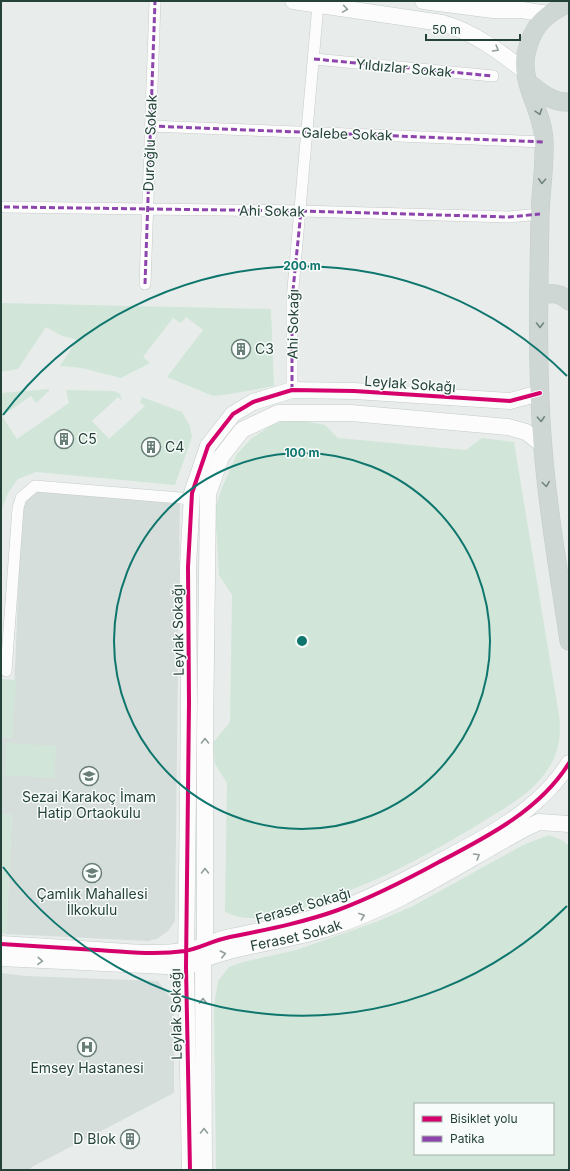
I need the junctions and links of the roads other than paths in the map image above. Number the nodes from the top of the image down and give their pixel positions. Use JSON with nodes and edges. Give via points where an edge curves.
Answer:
{"nodes":[{"id":1,"x":155,"y":1,"type":"edge"},
{"id":2,"x":293,"y":1,"type":"edge"},
{"id":3,"x":423,"y":1,"type":"edge"},
{"id":4,"x":318,"y":5,"type":"junction"},
{"id":5,"x":567,"y":5,"type":"edge"},
{"id":6,"x":548,"y":14,"type":"junction"},
{"id":7,"x":314,"y":59,"type":"junction"},
{"id":8,"x":493,"y":76,"type":"dead end"},
{"id":9,"x":528,"y":77,"type":"junction"},
{"id":10,"x":569,"y":102,"type":"edge"},
{"id":11,"x":150,"y":126,"type":"junction"},
{"id":12,"x":308,"y":133,"type":"junction"},
{"id":13,"x":544,"y":142,"type":"junction"},
{"id":14,"x":4,"y":207,"type":"dead end"},
{"id":15,"x":148,"y":209,"type":"junction"},
{"id":16,"x":301,"y":211,"type":"junction"},
{"id":17,"x":540,"y":214,"type":"junction"},
{"id":18,"x":145,"y":284,"type":"dead end"},
{"id":19,"x":540,"y":295,"type":"junction"},
{"id":20,"x":569,"y":301,"type":"edge"},
{"id":21,"x":292,"y":390,"type":"junction"},
{"id":22,"x":540,"y":393,"type":"junction"},
{"id":23,"x":543,"y":445,"type":"junction"},
{"id":24,"x":192,"y":499,"type":"junction"},
{"id":25,"x":569,"y":640,"type":"edge"},
{"id":26,"x":6,"y":671,"type":"dead end"},
{"id":27,"x":569,"y":763,"type":"edge"},
{"id":28,"x":569,"y":824,"type":"edge"},
{"id":29,"x":1,"y":944,"type":"edge"},
{"id":30,"x":186,"y":951,"type":"junction"},
{"id":31,"x":204,"y":951,"type":"junction"},
{"id":32,"x":1,"y":958,"type":"edge"},
{"id":33,"x":186,"y":967,"type":"junction"},
{"id":34,"x":190,"y":1170,"type":"edge"},
{"id":35,"x":204,"y":1170,"type":"edge"}],
"edges":[{"from":1,"to":11,"type":"street","name":"Duroğlu Sokak"},
{"from":2,"to":4,"type":"street"},
{"from":3,"to":6,"type":"street"},
{"from":4,"to":7,"type":"street","name":"Ahi Sokağı"},
{"from":4,"to":9,"type":"street","one_way":true,"via":[[461,28],[502,53]]},
{"from":5,"to":6,"type":"main road"},
{"from":6,"to":9,"type":"main road","via":[[534,31],[529,42],[526,55]]},
{"from":7,"to":8,"type":"street","name":"Yıldızlar Sokak"},
{"from":7,"to":12,"type":"street","name":"Ahi Sokağı"},
{"from":9,"to":10,"type":"main road","via":[[544,95],[562,103]]},
{"from":9,"to":13,"type":"main road","one_way":true,"via":[[543,127]]},
{"from":11,"to":12,"type":"street","name":"Galebe Sokak"},
{"from":11,"to":15,"type":"street","name":"Duroğlu Sokak"},
{"from":12,"to":13,"type":"street","name":"Galebe Sokak"},
{"from":12,"to":16,"type":"street","name":"Ahi Sokağı"},
{"from":13,"to":17,"type":"main road","one_way":true},
{"from":14,"to":15,"type":"street","name":"Ahi Sokak"},
{"from":15,"to":16,"type":"street","name":"Ahi Sokak"},
{"from":15,"to":18,"type":"street","name":"Duroğlu Sokak"},
{"from":16,"to":17,"type":"street","name":"Ahi Sokak","via":[[509,216]]},
{"from":16,"to":21,"type":"street","name":"Ahi Sokağı","via":[[292,300]]},
{"from":17,"to":19,"type":"main road"},
{"from":19,"to":20,"type":"main road","via":[[559,294]]},
{"from":19,"to":22,"type":"main road","one_way":true},
{"from":21,"to":22,"type":"street","name":"Leylak Sokağı","via":[[354,391],[510,401]]},
{"from":21,"to":24,"type":"street","name":"Leylak Sokağı","via":[[253,402],[233,414],[208,446],[193,488]]},
{"from":22,"to":23,"type":"main road","one_way":true},
{"from":23,"to":25,"type":"main road","one_way":true},
{"from":31,"to":23,"type":"street","name":"Leylak Sokağı","one_way":true,"via":[[208,494],[222,457],[242,430],[278,413],[351,413],[508,427],[526,432]]},
{"from":24,"to":26,"type":"street","via":[[35,486],[21,498],[18,508]]},
{"from":24,"to":30,"type":"street","name":"Leylak Sokağı","via":[[188,567]]},
{"from":27,"to":31,"type":"street","name":"Feraset Sokağı","via":[[563,773],[528,809],[466,848],[395,886],[338,910]]},
{"from":31,"to":28,"type":"street","name":"Feraset Sokak","one_way":true,"via":[[288,939],[328,928],[368,914],[424,887],[539,822]]},
{"from":29,"to":30,"type":"street","name":"Feraset Sokağı","via":[[130,952]]},
{"from":30,"to":31,"type":"street","name":"Feraset Sokağı"},
{"from":30,"to":33,"type":"street","name":"Leylak Sokağı"},
{"from":31,"to":33,"type":"street","name":"Feraset Sokak"},
{"from":35,"to":31,"type":"street","name":"Leylak Sokağı","one_way":true},
{"from":32,"to":33,"type":"street","one_way":true},
{"from":33,"to":34,"type":"street","name":"Leylak Sokağı"}]}
